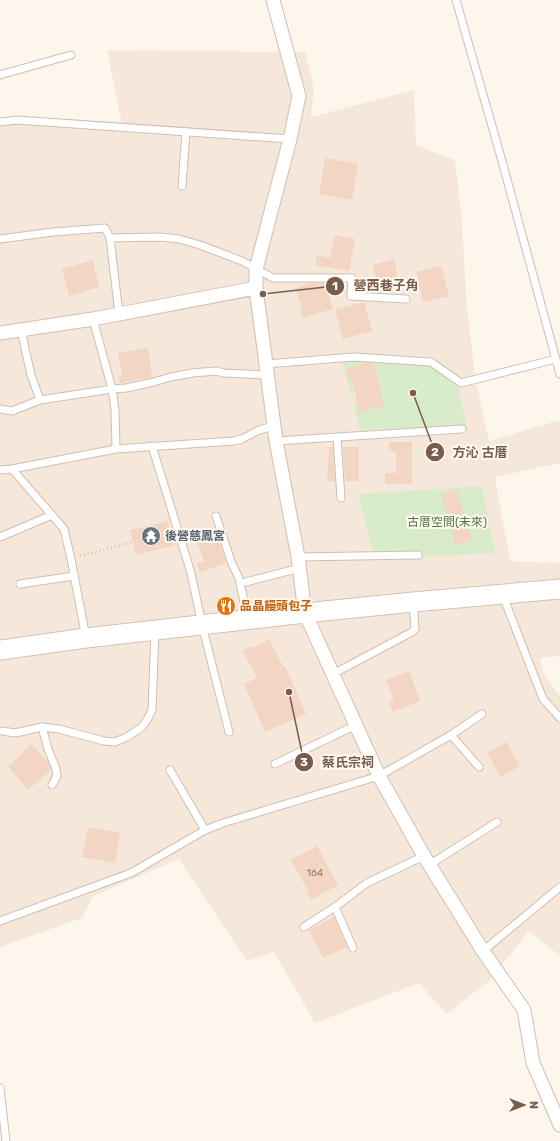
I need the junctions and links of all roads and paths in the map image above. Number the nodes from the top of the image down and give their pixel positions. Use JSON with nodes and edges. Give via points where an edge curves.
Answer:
{"nodes":[{"id":1,"x":273,"y":0,"type":"edge"},
{"id":2,"x":456,"y":0,"type":"edge"},
{"id":3,"x":71,"y":55,"type":"dead end"},
{"id":4,"x":0,"y":75,"type":"edge"},
{"id":5,"x":0,"y":122,"type":"edge"},
{"id":6,"x":186,"y":132,"type":"junction"},
{"id":7,"x":290,"y":139,"type":"junction"},
{"id":8,"x":182,"y":186,"type":"dead end"},
{"id":9,"x":110,"y":238,"type":"junction"},
{"id":10,"x":0,"y":239,"type":"edge"},
{"id":11,"x":256,"y":269,"type":"junction"},
{"id":12,"x":256,"y":288,"type":"junction"},
{"id":13,"x":406,"y":299,"type":"dead end"},
{"id":14,"x":119,"y":314,"type":"junction"},
{"id":15,"x":93,"y":319,"type":"junction"},
{"id":16,"x":21,"y":330,"type":"junction"},
{"id":17,"x":0,"y":333,"type":"edge"},
{"id":18,"x":556,"y":360,"type":"junction"},
{"id":19,"x":267,"y":370,"type":"junction"},
{"id":20,"x":560,"y":374,"type":"edge"},
{"id":21,"x":112,"y":389,"type":"junction"},
{"id":22,"x":40,"y":400,"type":"junction"},
{"id":23,"x":0,"y":409,"type":"edge"},
{"id":24,"x":274,"y":426,"type":"junction"},
{"id":25,"x":462,"y":429,"type":"dead end"},
{"id":26,"x":337,"y":437,"type":"junction"},
{"id":27,"x":276,"y":440,"type":"junction"},
{"id":28,"x":152,"y":446,"type":"junction"},
{"id":29,"x":116,"y":449,"type":"junction"},
{"id":30,"x":12,"y":469,"type":"junction"},
{"id":31,"x":0,"y":470,"type":"edge"},
{"id":32,"x":341,"y":498,"type":"dead end"},
{"id":33,"x":52,"y":515,"type":"junction"},
{"id":34,"x":216,"y":516,"type":"dead end"},
{"id":35,"x":0,"y":537,"type":"edge"},
{"id":36,"x":133,"y":542,"type":"dead end"},
{"id":37,"x":418,"y":555,"type":"dead end"},
{"id":38,"x":71,"y":559,"type":"junction"},
{"id":39,"x":299,"y":562,"type":"junction"},
{"id":40,"x":74,"y":576,"type":"junction"},
{"id":41,"x":246,"y":582,"type":"dead end"},
{"id":42,"x":20,"y":584,"type":"dead end"},
{"id":43,"x":560,"y":589,"type":"edge"},
{"id":44,"x":502,"y":594,"type":"junction"},
{"id":45,"x":413,"y":602,"type":"junction"},
{"id":46,"x":305,"y":613,"type":"junction"},
{"id":47,"x":246,"y":620,"type":"junction"},
{"id":48,"x":202,"y":625,"type":"junction"},
{"id":49,"x":155,"y":630,"type":"junction"},
{"id":50,"x":86,"y":638,"type":"junction"},
{"id":51,"x":0,"y":649,"type":"edge"},
{"id":52,"x":333,"y":674,"type":"junction"},
{"id":53,"x":482,"y":714,"type":"dead end"},
{"id":54,"x":560,"y":718,"type":"edge"},
{"id":55,"x":356,"y":725,"type":"junction"},
{"id":56,"x":42,"y":727,"type":"junction"},
{"id":57,"x":1,"y":730,"type":"edge"},
{"id":58,"x":229,"y":732,"type":"dead end"},
{"id":59,"x":450,"y":735,"type":"junction"},
{"id":60,"x":0,"y":739,"type":"edge"},
{"id":61,"x":275,"y":764,"type":"dead end"},
{"id":62,"x":479,"y":767,"type":"dead end"},
{"id":63,"x":170,"y":770,"type":"dead end"},
{"id":64,"x":379,"y":776,"type":"junction"},
{"id":65,"x":52,"y":785,"type":"dead end"},
{"id":66,"x":497,"y":822,"type":"dead end"},
{"id":67,"x":205,"y":830,"type":"junction"},
{"id":68,"x":427,"y":861,"type":"junction"},
{"id":69,"x":560,"y":887,"type":"edge"},
{"id":70,"x":335,"y":907,"type":"junction"},
{"id":71,"x":0,"y":921,"type":"edge"},
{"id":72,"x":304,"y":927,"type":"dead end"},
{"id":73,"x":354,"y":948,"type":"dead end"},
{"id":74,"x":483,"y":951,"type":"junction"},
{"id":75,"x":0,"y":1088,"type":"edge"},
{"id":76,"x":560,"y":1125,"type":"edge"},
{"id":77,"x":6,"y":1141,"type":"edge"}],
"edges":[{"from":1,"to":7,"type":"street","via":[[299,96]]},
{"from":2,"to":18,"type":"lane"},
{"from":3,"to":4,"type":"lane"},
{"from":5,"to":6,"type":"lane","via":[[17,120]]},
{"from":6,"to":7,"type":"lane"},
{"from":6,"to":8,"type":"lane"},
{"from":7,"to":11,"type":"street"},
{"from":9,"to":10,"type":"lane","via":[[105,228]]},
{"from":9,"to":11,"type":"lane","via":[[178,239],[242,261]]},
{"from":9,"to":14,"type":"lane"},
{"from":11,"to":12,"type":"street"},
{"from":11,"to":13,"type":"lane","via":[[273,278],[352,278],[351,296]]},
{"from":12,"to":14,"type":"street"},
{"from":12,"to":19,"type":"street"},
{"from":14,"to":15,"type":"street"},
{"from":15,"to":16,"type":"street"},
{"from":15,"to":21,"type":"lane"},
{"from":16,"to":17,"type":"street"},
{"from":16,"to":22,"type":"lane"},
{"from":18,"to":19,"type":"lane","via":[[461,383],[431,362],[354,357]]},
{"from":18,"to":20,"type":"lane"},
{"from":19,"to":21,"type":"lane","via":[[192,373]]},
{"from":19,"to":24,"type":"street"},
{"from":21,"to":22,"type":"lane"},
{"from":21,"to":29,"type":"lane"},
{"from":22,"to":23,"type":"lane","via":[[12,411]]},
{"from":24,"to":27,"type":"street"},
{"from":24,"to":28,"type":"lane","via":[[234,441]]},
{"from":25,"to":26,"type":"lane"},
{"from":26,"to":27,"type":"lane"},
{"from":26,"to":32,"type":"lane"},
{"from":27,"to":39,"type":"street"},
{"from":28,"to":29,"type":"lane"},
{"from":28,"to":48,"type":"lane","via":[[192,573]]},
{"from":29,"to":30,"type":"lane"},
{"from":30,"to":31,"type":"lane"},
{"from":30,"to":33,"type":"lane"},
{"from":33,"to":35,"type":"lane"},
{"from":33,"to":38,"type":"lane","via":[[64,528]]},
{"from":34,"to":47,"type":"lane","via":[[239,578]]},
{"from":36,"to":38,"type":"path"},
{"from":37,"to":39,"type":"lane"},
{"from":38,"to":40,"type":"lane"},
{"from":39,"to":41,"type":"lane"},
{"from":39,"to":46,"type":"street"},
{"from":40,"to":42,"type":"lane"},
{"from":40,"to":50,"type":"lane"},
{"from":43,"to":44,"type":"street"},
{"from":44,"to":45,"type":"street"},
{"from":44,"to":54,"type":"lane","via":[[543,699]]},
{"from":45,"to":46,"type":"street"},
{"from":45,"to":52,"type":"lane","via":[[415,629],[412,632]]},
{"from":46,"to":47,"type":"street"},
{"from":46,"to":52,"type":"street"},
{"from":47,"to":48,"type":"street"},
{"from":48,"to":49,"type":"street"},
{"from":48,"to":58,"type":"lane"},
{"from":49,"to":50,"type":"street"},
{"from":49,"to":56,"type":"lane","via":[[152,710],[142,727],[127,738],[115,742]]},
{"from":50,"to":51,"type":"street"},
{"from":52,"to":55,"type":"street"},
{"from":53,"to":59,"type":"lane"},
{"from":55,"to":61,"type":"lane"},
{"from":55,"to":64,"type":"street"},
{"from":56,"to":57,"type":"lane","via":[[15,733]]},
{"from":56,"to":65,"type":"lane","via":[[56,769],[57,776]]},
{"from":57,"to":60,"type":"lane"},
{"from":59,"to":62,"type":"lane"},
{"from":59,"to":64,"type":"lane"},
{"from":63,"to":67,"type":"lane"},
{"from":64,"to":67,"type":"lane"},
{"from":64,"to":68,"type":"street"},
{"from":66,"to":68,"type":"lane"},
{"from":67,"to":71,"type":"lane","via":[[131,873]]},
{"from":68,"to":70,"type":"lane","via":[[367,883]]},
{"from":68,"to":74,"type":"street"},
{"from":69,"to":74,"type":"lane"},
{"from":70,"to":72,"type":"lane"},
{"from":70,"to":73,"type":"lane"},
{"from":74,"to":76,"type":"street","via":[[524,1010],[533,1063]]},
{"from":75,"to":77,"type":"lane"}]}
